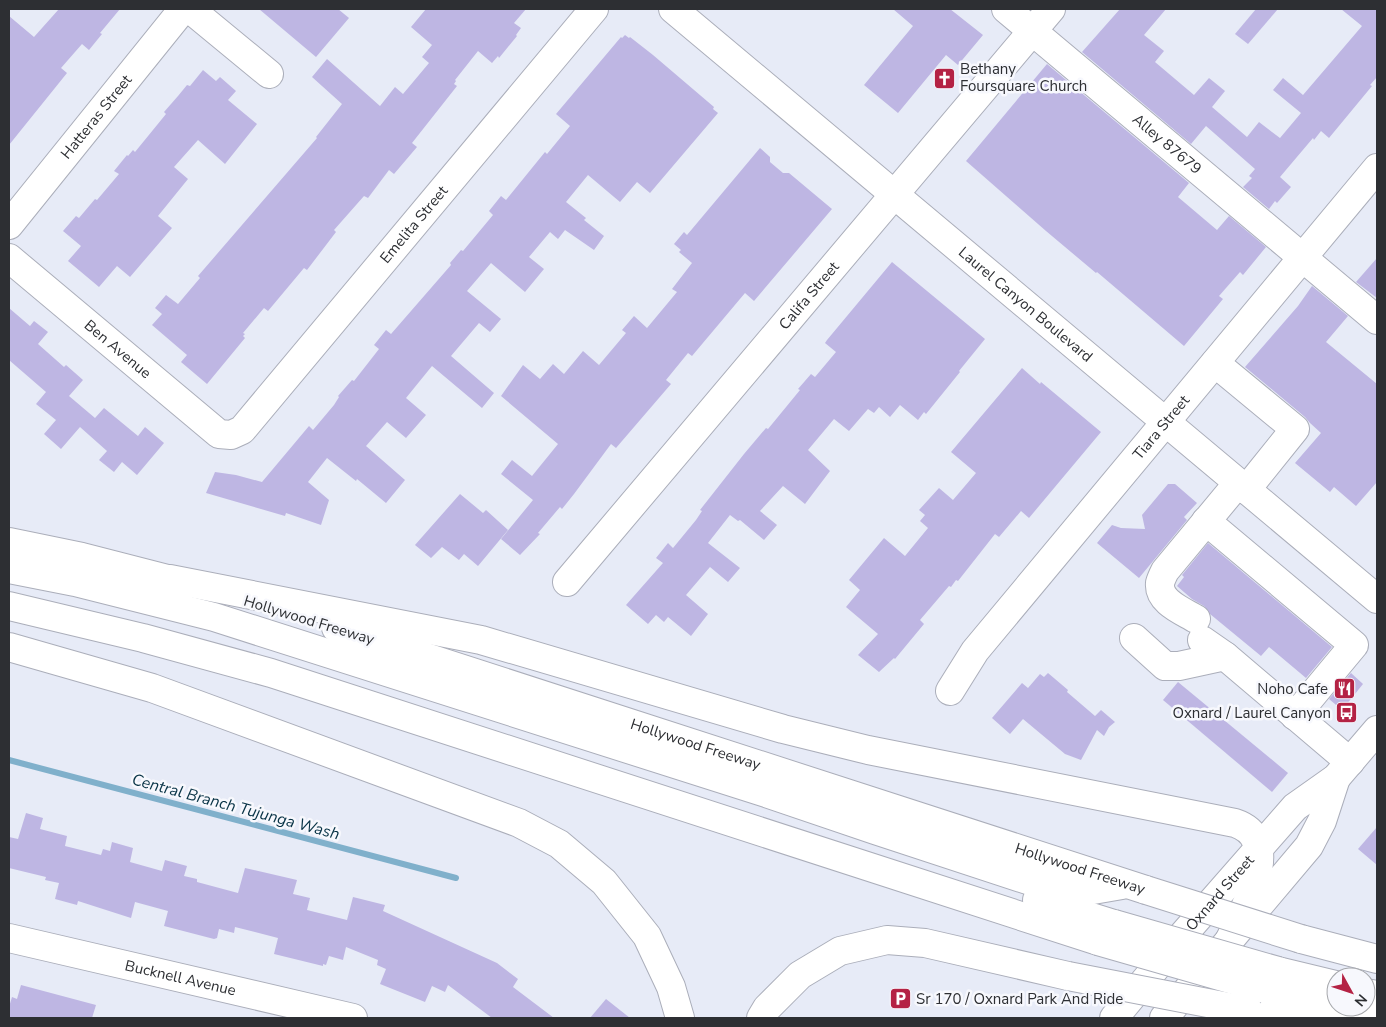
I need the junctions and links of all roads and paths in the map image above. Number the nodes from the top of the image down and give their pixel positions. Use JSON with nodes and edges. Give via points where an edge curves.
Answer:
{"nodes":[{"id":1,"x":183,"y":9,"type":"edge"},
{"id":2,"x":190,"y":9,"type":"edge"},
{"id":3,"x":594,"y":9,"type":"edge"},
{"id":4,"x":673,"y":9,"type":"edge"},
{"id":5,"x":1006,"y":9,"type":"edge"},
{"id":6,"x":1051,"y":9,"type":"edge"},
{"id":7,"x":1032,"y":30,"type":"junction"},
{"id":8,"x":269,"y":74,"type":"dead end"},
{"id":9,"x":1377,"y":168,"type":"edge"},
{"id":10,"x":896,"y":194,"type":"junction"},
{"id":11,"x":9,"y":225,"type":"edge"},
{"id":12,"x":1303,"y":257,"type":"junction"},
{"id":13,"x":9,"y":258,"type":"edge"},
{"id":14,"x":1377,"y":320,"type":"edge"},
{"id":15,"x":1215,"y":363,"type":"junction"},
{"id":16,"x":1165,"y":422,"type":"junction"},
{"id":17,"x":231,"y":435,"type":"joint"},
{"id":18,"x":1242,"y":486,"type":"junction"},
{"id":19,"x":1206,"y":521,"type":"junction"},
{"id":20,"x":9,"y":542,"type":"edge"},
{"id":21,"x":9,"y":569,"type":"edge"},
{"id":22,"x":170,"y":579,"type":"junction"},
{"id":23,"x":567,"y":582,"type":"dead end"},
{"id":24,"x":9,"y":583,"type":"edge"},
{"id":25,"x":1377,"y":599,"type":"edge"},
{"id":26,"x":9,"y":606,"type":"edge"},
{"id":27,"x":1134,"y":638,"type":"dead end"},
{"id":28,"x":9,"y":646,"type":"edge"},
{"id":29,"x":1225,"y":656,"type":"junction"},
{"id":30,"x":950,"y":691,"type":"dead end"},
{"id":31,"x":1295,"y":716,"type":"junction"},
{"id":32,"x":1377,"y":730,"type":"edge"},
{"id":33,"x":1343,"y":770,"type":"junction"},
{"id":34,"x":1258,"y":849,"type":"junction"},
{"id":35,"x":1136,"y":887,"type":"junction"},
{"id":36,"x":1106,"y":933,"type":"junction"},
{"id":37,"x":9,"y":938,"type":"edge"},
{"id":38,"x":1229,"y":941,"type":"junction"},
{"id":39,"x":1377,"y":959,"type":"edge"},
{"id":40,"x":1272,"y":980,"type":"junction"},
{"id":41,"x":1326,"y":984,"type":"edge"},
{"id":42,"x":1326,"y":1002,"type":"edge"},
{"id":43,"x":353,"y":1018,"type":"edge"},
{"id":44,"x":680,"y":1018,"type":"edge"},
{"id":45,"x":761,"y":1018,"type":"edge"},
{"id":46,"x":1114,"y":1018,"type":"edge"},
{"id":47,"x":1164,"y":1018,"type":"edge"},
{"id":48,"x":1317,"y":1018,"type":"edge"}],
"edges":[{"from":1,"to":11,"type":"main road","name":"Hatteras Street"},
{"from":2,"to":8,"type":"main road"},
{"from":3,"to":17,"type":"main road","name":"Emelita Street","via":[[242,430]]},
{"from":4,"to":10,"type":"main road","name":"Laurel Canyon Boulevard"},
{"from":5,"to":7,"type":"main road","name":"Alley 87679"},
{"from":6,"to":7,"type":"main road","name":"Califa Street"},
{"from":7,"to":10,"type":"main road","name":"Califa Street"},
{"from":7,"to":12,"type":"main road","name":"Alley 87679"},
{"from":9,"to":12,"type":"main road","name":"Tiara Street"},
{"from":10,"to":16,"type":"main road","name":"Laurel Canyon Boulevard"},
{"from":10,"to":23,"type":"main road","name":"Califa Street"},
{"from":12,"to":14,"type":"main road","name":"Alley 87679"},
{"from":12,"to":15,"type":"main road","name":"Tiara Street"},
{"from":13,"to":17,"type":"main road","name":"Ben Avenue","via":[[219,434]]},
{"from":15,"to":16,"type":"main road","name":"Tiara Street"},
{"from":15,"to":18,"type":"main road","via":[[1295,429]]},
{"from":16,"to":18,"type":"main road","name":"Laurel Canyon Boulevard"},
{"from":16,"to":30,"type":"main road","name":"Tiara Street","via":[[975,651]]},
{"from":18,"to":19,"type":"main road"},
{"from":18,"to":25,"type":"main road","name":"Laurel Canyon Boulevard"},
{"from":19,"to":29,"type":"main road","via":[[1165,571],[1160,583],[1163,597]]},
{"from":19,"to":31,"type":"main road","via":[[1354,645]]},
{"from":20,"to":22,"type":"main road","name":"Hollywood Freeway"},
{"from":21,"to":35,"type":"main road","via":[[75,582],[222,620],[766,793],[1070,894]]},
{"from":22,"to":34,"type":"main road","via":[[481,640],[783,729],[868,750],[1235,823],[1250,830]]},
{"from":22,"to":35,"type":"main road","name":"Hollywood Freeway","via":[[366,636]]},
{"from":24,"to":36,"type":"main road","via":[[120,609],[358,677],[1066,911]]},
{"from":26,"to":36,"type":"main road","via":[[271,673]]},
{"from":27,"to":29,"type":"main road","via":[[1165,666]]},
{"from":28,"to":44,"type":"main road","via":[[152,688],[519,823],[559,844],[604,882],[647,936],[671,987]]},
{"from":29,"to":31,"type":"main road"},
{"from":31,"to":33,"type":"main road"},
{"from":32,"to":33,"type":"main road","name":"Oxnard Street"},
{"from":33,"to":34,"type":"main road","name":"Oxnard Street","via":[[1295,807]]},
{"from":33,"to":38,"type":"main road","name":"Oxnard Street","via":[[1309,846]]},
{"from":34,"to":38,"type":"main road","via":[[1256,884]]},
{"from":34,"to":46,"type":"main road","name":"Oxnard Street"},
{"from":35,"to":39,"type":"main road","name":"Hollywood Freeway","bridge":true,"via":[[1302,940]]},
{"from":36,"to":40,"type":"main road","bridge":true},
{"from":37,"to":43,"type":"main road","name":"Bucknell Avenue"},
{"from":38,"to":47,"type":"main road","name":"Oxnard Street"},
{"from":40,"to":41,"type":"main road"},
{"from":40,"to":42,"type":"main road"},
{"from":45,"to":48,"type":"main road","bridge":true,"via":[[800,976],[840,951],[888,940],[925,943],[1249,1012]]}]}
